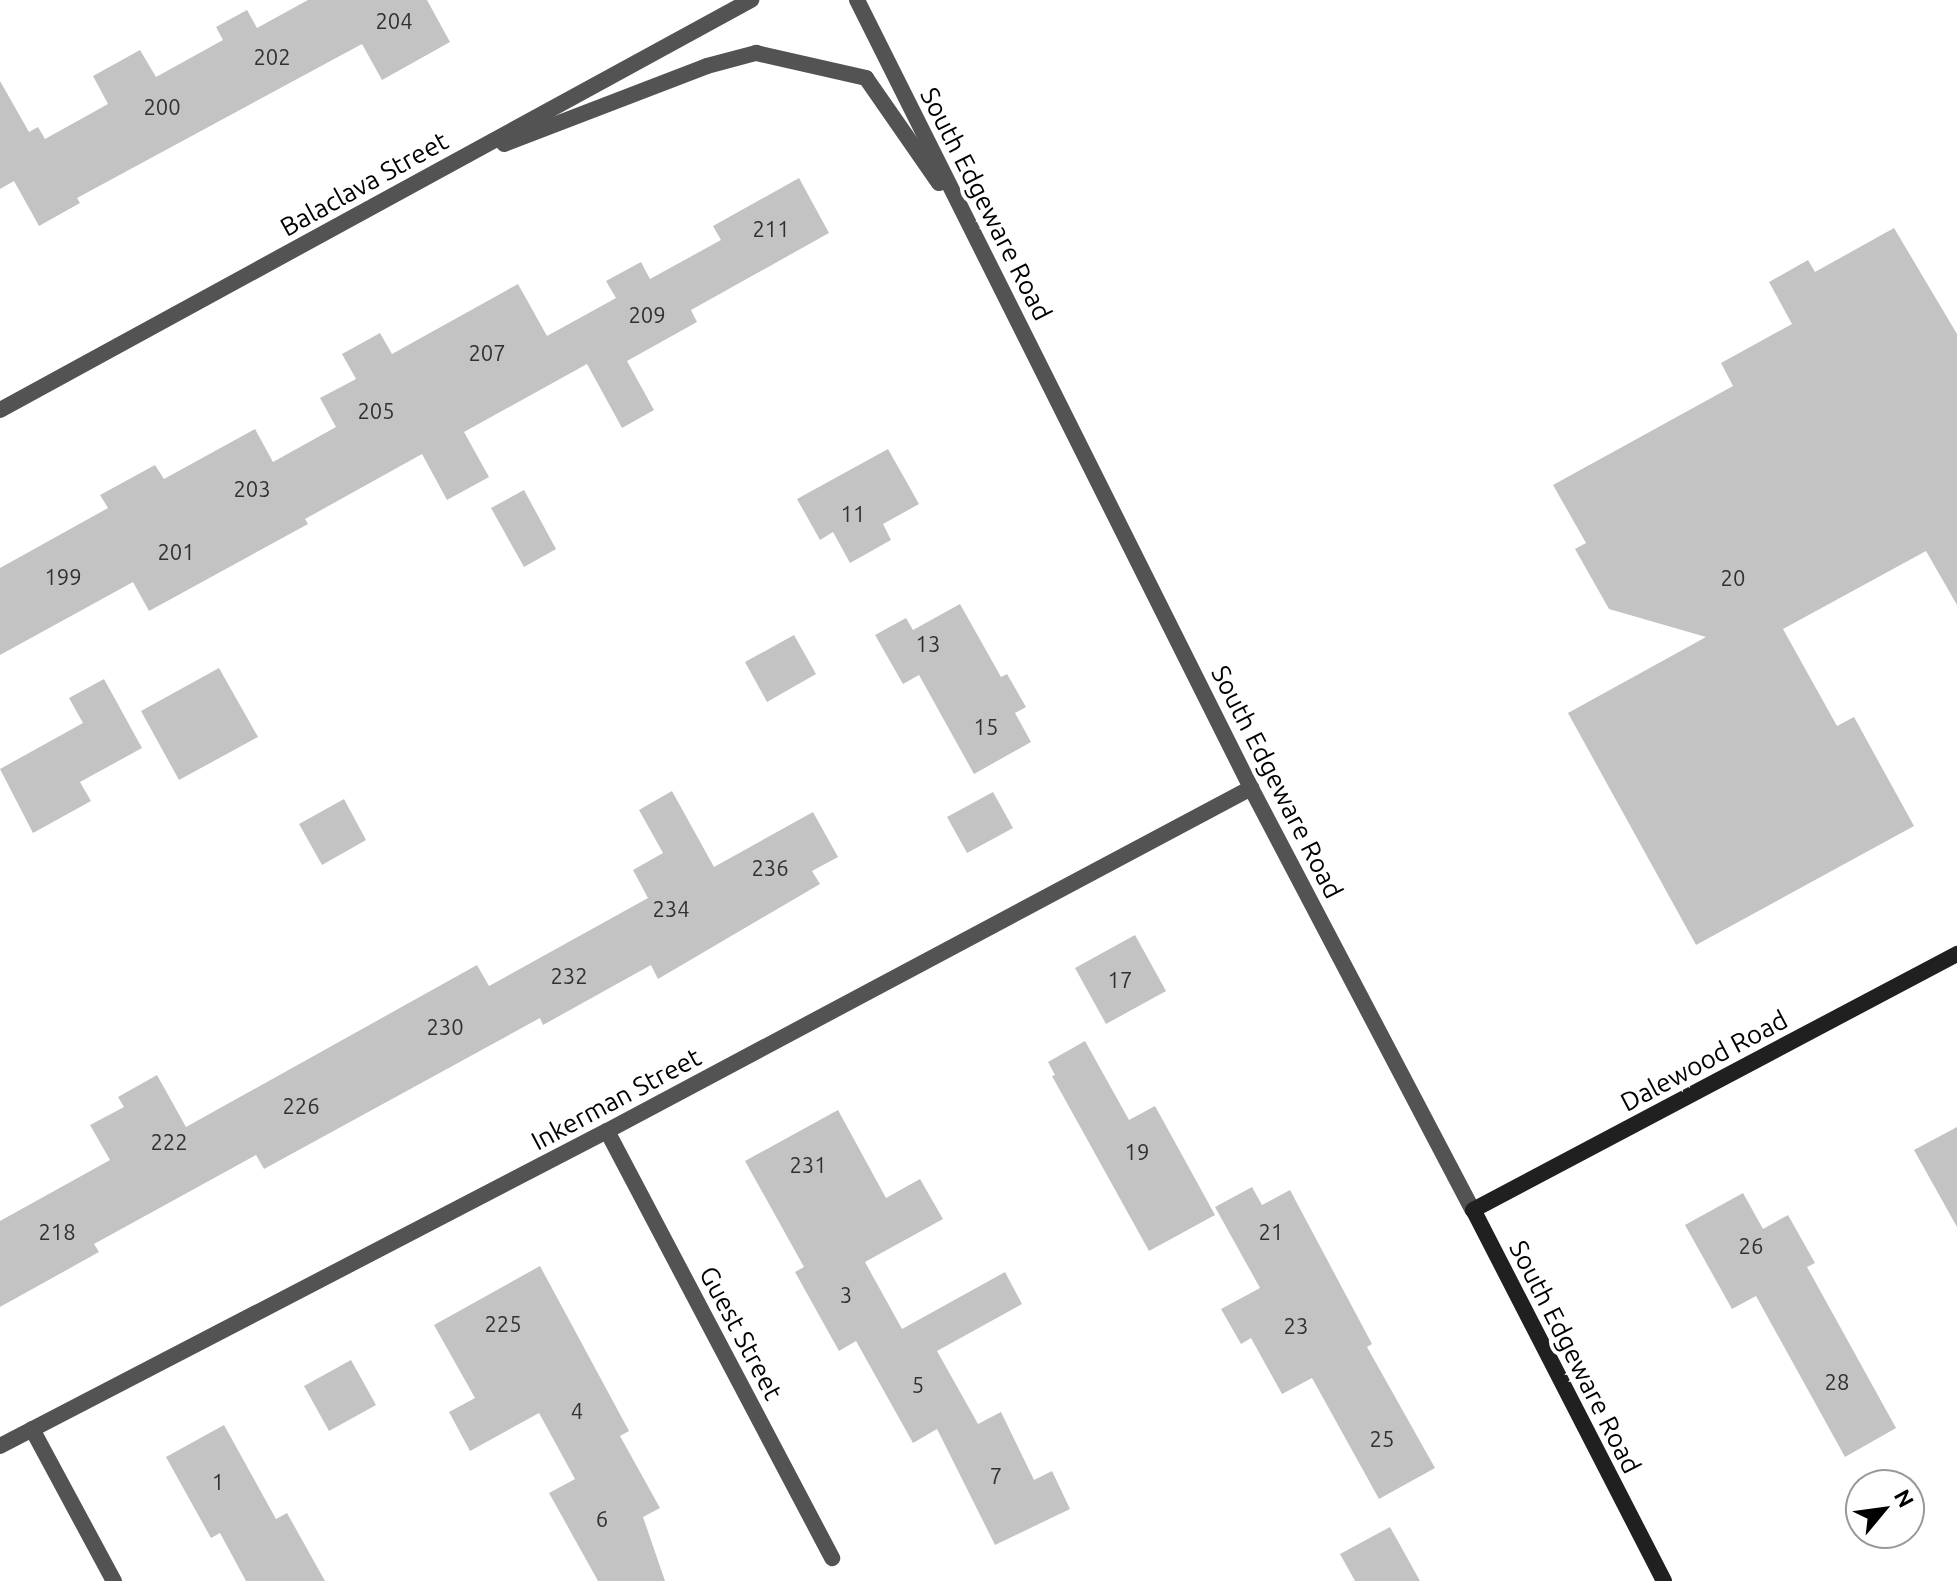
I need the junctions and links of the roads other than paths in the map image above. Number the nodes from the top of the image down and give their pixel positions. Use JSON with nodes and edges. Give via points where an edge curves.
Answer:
{"nodes":[{"id":1,"x":751,"y":0,"type":"edge"},
{"id":2,"x":857,"y":0,"type":"edge"},
{"id":3,"x":453,"y":162,"type":"junction"},
{"id":4,"x":971,"y":228,"type":"junction"},
{"id":5,"x":0,"y":410,"type":"edge"},
{"id":6,"x":1251,"y":788,"type":"junction"},
{"id":7,"x":1957,"y":954,"type":"edge"},
{"id":8,"x":607,"y":1131,"type":"junction"},
{"id":9,"x":1473,"y":1210,"type":"junction"},
{"id":10,"x":32,"y":1429,"type":"junction"},
{"id":11,"x":0,"y":1446,"type":"edge"},
{"id":12,"x":832,"y":1558,"type":"dead end"},
{"id":13,"x":114,"y":1581,"type":"edge"},
{"id":14,"x":1664,"y":1581,"type":"edge"}],
"edges":[{"from":1,"to":3,"type":"street","name":"Balaclava Street"},
{"from":2,"to":4,"type":"street","name":"South Edgeware Road"},
{"from":3,"to":4,"type":"street","via":[[707,66],[756,53],[866,78]]},
{"from":3,"to":5,"type":"street","name":"Balaclava Street"},
{"from":4,"to":6,"type":"street","name":"South Edgeware Road"},
{"from":6,"to":8,"type":"street","name":"Inkerman Street"},
{"from":6,"to":9,"type":"street","name":"South Edgeware Road"},
{"from":7,"to":9,"type":"main road","name":"Dalewood Road"},
{"from":8,"to":10,"type":"street","name":"Inkerman Street"},
{"from":8,"to":12,"type":"street","name":"Guest Street"},
{"from":9,"to":14,"type":"main road","name":"South Edgeware Road"},
{"from":10,"to":11,"type":"street","name":"Inkerman Street"},
{"from":10,"to":13,"type":"street"}]}
